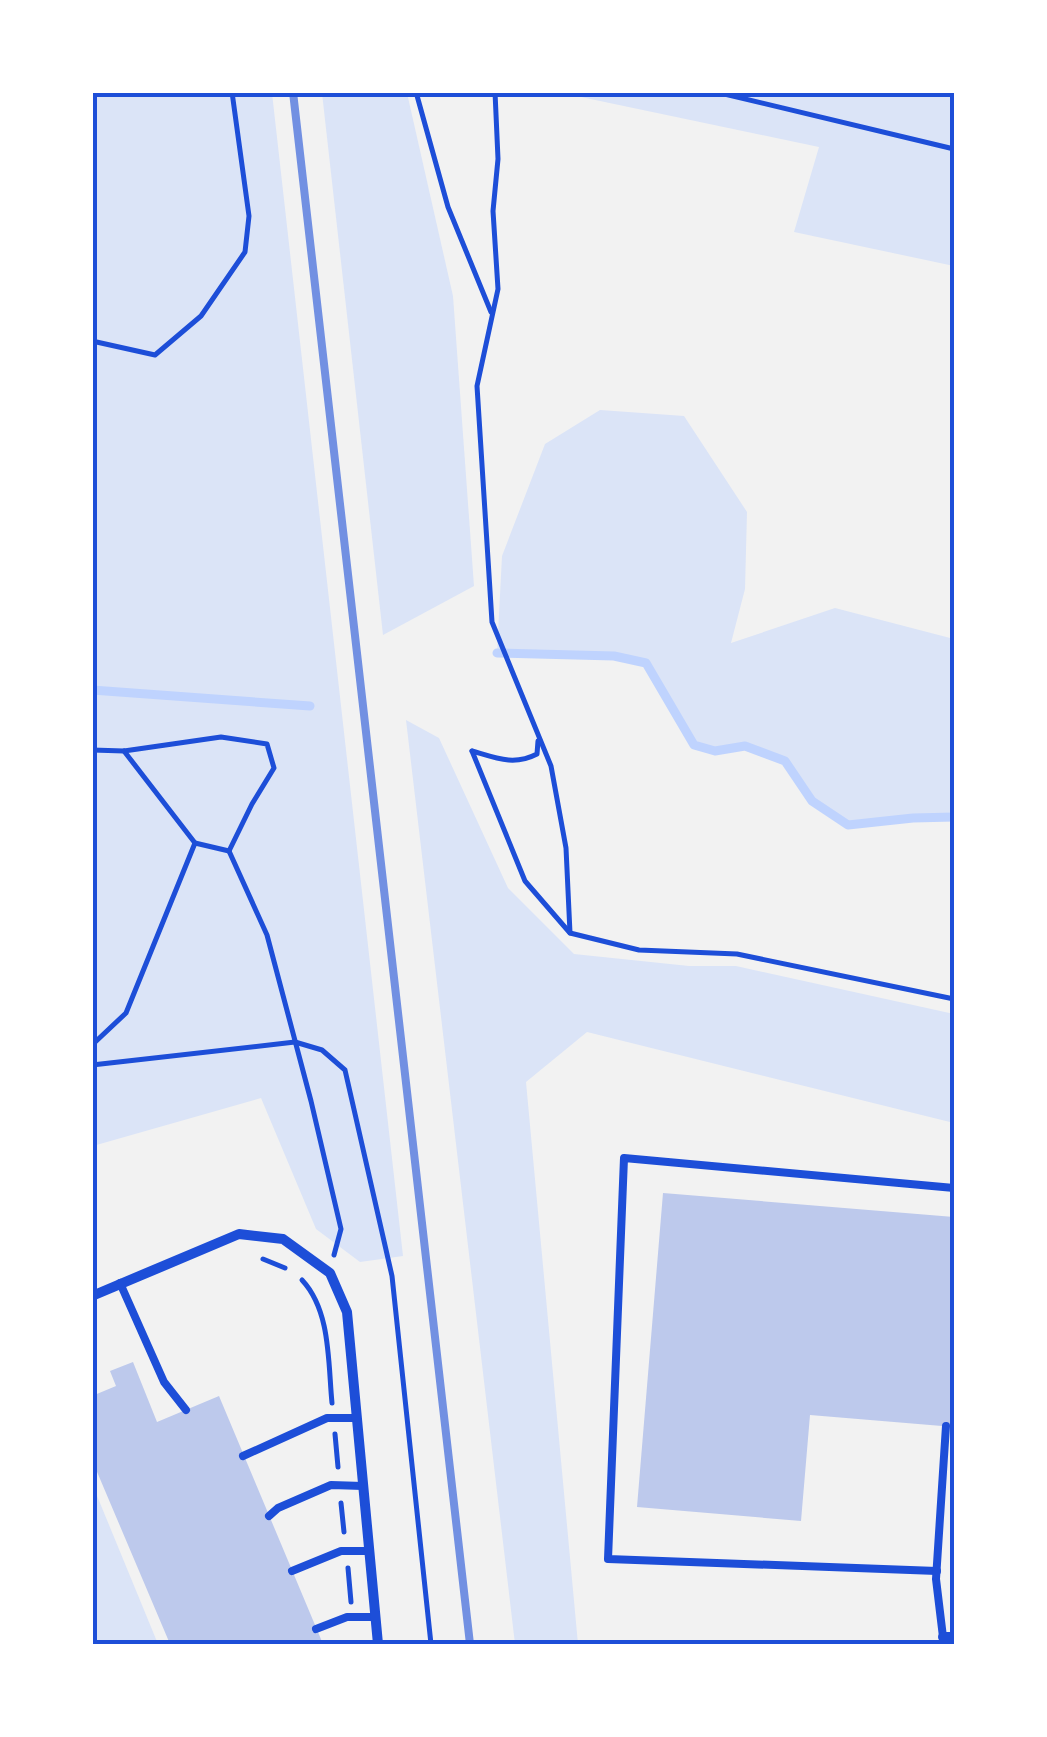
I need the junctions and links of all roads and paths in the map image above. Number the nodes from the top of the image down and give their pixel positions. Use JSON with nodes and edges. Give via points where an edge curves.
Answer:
{"nodes":[{"id":1,"x":232,"y":92,"type":"edge"},
{"id":2,"x":416,"y":92,"type":"edge"},
{"id":3,"x":495,"y":92,"type":"edge"},
{"id":4,"x":716,"y":92,"type":"edge"},
{"id":5,"x":954,"y":149,"type":"edge"},
{"id":6,"x":492,"y":314,"type":"junction"},
{"id":7,"x":92,"y":341,"type":"edge"},
{"id":8,"x":538,"y":738,"type":"junction"},
{"id":9,"x":92,"y":750,"type":"edge"},
{"id":10,"x":124,"y":750,"type":"junction"},
{"id":11,"x":195,"y":843,"type":"junction"},
{"id":12,"x":228,"y":851,"type":"junction"},
{"id":13,"x":570,"y":932,"type":"junction"},
{"id":14,"x":954,"y":999,"type":"edge"},
{"id":15,"x":92,"y":1046,"type":"edge"},
{"id":16,"x":954,"y":1188,"type":"edge"},
{"id":17,"x":252,"y":1258,"type":"dead end"},
{"id":18,"x":330,"y":1274,"type":"junction"},
{"id":19,"x":120,"y":1283,"type":"junction"},
{"id":20,"x":92,"y":1296,"type":"edge"},
{"id":21,"x":186,"y":1410,"type":"dead end"},
{"id":22,"x":333,"y":1418,"type":"junction"},
{"id":23,"x":356,"y":1418,"type":"junction"},
{"id":24,"x":946,"y":1426,"type":"dead end"},
{"id":25,"x":244,"y":1456,"type":"dead end"},
{"id":26,"x":340,"y":1486,"type":"junction"},
{"id":27,"x":363,"y":1486,"type":"junction"},
{"id":28,"x":269,"y":1516,"type":"dead end"},
{"id":29,"x":346,"y":1550,"type":"junction"},
{"id":30,"x":369,"y":1550,"type":"junction"},
{"id":31,"x":292,"y":1571,"type":"dead end"},
{"id":32,"x":937,"y":1571,"type":"junction"},
{"id":33,"x":352,"y":1617,"type":"junction"},
{"id":34,"x":375,"y":1617,"type":"junction"},
{"id":35,"x":316,"y":1629,"type":"dead end"},
{"id":36,"x":949,"y":1637,"type":"edge"},
{"id":37,"x":378,"y":1644,"type":"edge"}],
"edges":[{"from":1,"to":7,"type":"path","via":[[249,216],[245,252],[201,316],[156,355]]},
{"from":2,"to":6,"type":"path","via":[[448,206]]},
{"from":3,"to":6,"type":"path","via":[[498,289]]},
{"from":4,"to":5,"type":"path"},
{"from":6,"to":8,"type":"path","via":[[478,374],[492,622]]},
{"from":8,"to":13,"type":"path","via":[[559,801]]},
{"from":8,"to":13,"type":"path","via":[[538,754],[522,762],[472,750],[525,881]]},
{"from":9,"to":10,"type":"path"},
{"from":10,"to":11,"type":"path"},
{"from":10,"to":12,"type":"path","via":[[221,737],[268,744],[274,768]]},
{"from":11,"to":12,"type":"path"},
{"from":11,"to":15,"type":"path","via":[[126,1014]]},
{"from":12,"to":18,"type":"path","via":[[267,935],[311,1101],[341,1228]]},
{"from":13,"to":14,"type":"path","via":[[639,950],[737,954]]},
{"from":16,"to":32,"type":"lane","via":[[624,1158],[608,1560]]},
{"from":17,"to":22,"type":"path","via":[[280,1264],[313,1293],[324,1330]]},
{"from":18,"to":19,"type":"street","via":[[283,1239],[240,1234]]},
{"from":18,"to":23,"type":"street","via":[[347,1312]]},
{"from":19,"to":20,"type":"street"},
{"from":19,"to":21,"type":"lane","via":[[164,1382]]},
{"from":22,"to":23,"type":"lane"},
{"from":22,"to":25,"type":"lane"},
{"from":22,"to":26,"type":"path"},
{"from":23,"to":27,"type":"street"},
{"from":24,"to":32,"type":"lane"},
{"from":26,"to":27,"type":"lane"},
{"from":26,"to":28,"type":"lane"},
{"from":26,"to":29,"type":"path"},
{"from":27,"to":30,"type":"street"},
{"from":29,"to":30,"type":"lane"},
{"from":29,"to":31,"type":"lane"},
{"from":29,"to":33,"type":"path"},
{"from":30,"to":34,"type":"street"},
{"from":32,"to":36,"type":"lane"},
{"from":33,"to":34,"type":"lane"},
{"from":33,"to":35,"type":"lane"},
{"from":34,"to":37,"type":"street"}]}
